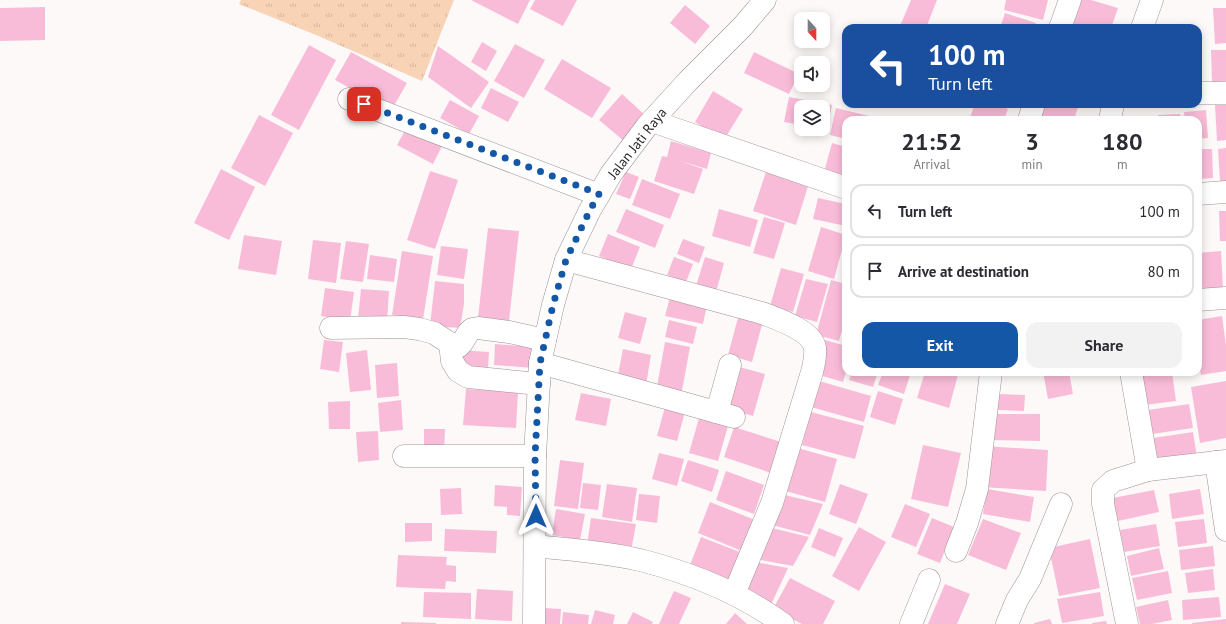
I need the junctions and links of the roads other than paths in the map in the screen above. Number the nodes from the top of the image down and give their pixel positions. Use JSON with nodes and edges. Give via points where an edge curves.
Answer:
{"nodes":[{"id":1,"x":765,"y":0,"type":"edge"},
{"id":2,"x":1070,"y":0,"type":"edge"},
{"id":3,"x":1152,"y":0,"type":"edge"},
{"id":4,"x":1061,"y":24,"type":"edge"},
{"id":5,"x":1143,"y":24,"type":"edge"},
{"id":6,"x":1226,"y":92,"type":"edge"},
{"id":7,"x":1202,"y":93,"type":"edge"},
{"id":8,"x":349,"y":99,"type":"dead end"},
{"id":9,"x":652,"y":121,"type":"junction"},
{"id":10,"x":842,"y":187,"type":"edge"},
{"id":11,"x":1226,"y":192,"type":"edge"},
{"id":12,"x":599,"y":194,"type":"junction"},
{"id":13,"x":1202,"y":194,"type":"edge"},
{"id":14,"x":566,"y":260,"type":"junction"},
{"id":15,"x":1226,"y":298,"type":"edge"},
{"id":16,"x":1202,"y":300,"type":"edge"},
{"id":17,"x":330,"y":328,"type":"dead end"},
{"id":18,"x":545,"y":340,"type":"junction"},
{"id":19,"x":450,"y":343,"type":"junction"},
{"id":20,"x":730,"y":365,"type":"dead end"},
{"id":21,"x":539,"y":374,"type":"junction"},
{"id":22,"x":991,"y":376,"type":"edge"},
{"id":23,"x":1132,"y":376,"type":"edge"},
{"id":24,"x":404,"y":456,"type":"dead end"},
{"id":25,"x":535,"y":456,"type":"junction"},
{"id":26,"x":1221,"y":462,"type":"edge"},
{"id":27,"x":1148,"y":470,"type":"junction"},
{"id":28,"x":1061,"y":504,"type":"dead end"},
{"id":29,"x":1226,"y":530,"type":"edge"},
{"id":30,"x":536,"y":546,"type":"junction"},
{"id":31,"x":956,"y":551,"type":"dead end"},
{"id":32,"x":929,"y":580,"type":"dead end"},
{"id":33,"x":734,"y":594,"type":"junction"},
{"id":34,"x":780,"y":623,"type":"edge"},
{"id":35,"x":534,"y":624,"type":"edge"},
{"id":36,"x":911,"y":624,"type":"edge"},
{"id":37,"x":1007,"y":624,"type":"edge"},
{"id":38,"x":1126,"y":624,"type":"edge"}],
"edges":[{"from":1,"to":9,"type":"street","name":"Jalan Jati Raya"},
{"from":2,"to":4,"type":"street"},
{"from":3,"to":5,"type":"street"},
{"from":6,"to":7,"type":"street"},
{"from":8,"to":12,"type":"street"},
{"from":9,"to":10,"type":"street"},
{"from":9,"to":12,"type":"street","name":"Jalan Jati Raya","via":[[611,174]]},
{"from":11,"to":13,"type":"street"},
{"from":12,"to":14,"type":"street","name":"Jalan Jati Raya"},
{"from":14,"to":18,"type":"street","name":"Jalan Jati Raya"},
{"from":14,"to":33,"type":"street","via":[[762,313],[810,337],[815,358],[812,372],[772,503]]},
{"from":15,"to":16,"type":"street"},
{"from":17,"to":19,"type":"street","via":[[420,329],[434,333]]},
{"from":18,"to":19,"type":"street","via":[[478,328],[472,329],[459,346]]},
{"from":18,"to":21,"type":"street","name":"Jalan Jati Raya"},
{"from":19,"to":21,"type":"street","via":[[452,361],[458,370],[468,377]]},
{"from":20,"to":21,"type":"street","via":[[725,414]]},
{"from":21,"to":25,"type":"street","name":"Jalan Jati Raya"},
{"from":22,"to":31,"type":"street","via":[[977,489]]},
{"from":23,"to":27,"type":"street"},
{"from":24,"to":25,"type":"street"},
{"from":25,"to":30,"type":"street","name":"Jalan Jati Raya"},
{"from":26,"to":27,"type":"street"},
{"from":26,"to":29,"type":"street"},
{"from":27,"to":38,"type":"street","via":[[1113,480],[1103,490],[1103,504]]},
{"from":28,"to":37,"type":"street","via":[[1030,579],[1017,600]]},
{"from":30,"to":33,"type":"street","via":[[644,561]]},
{"from":30,"to":35,"type":"street","name":"Jalan Jati Raya"},
{"from":32,"to":36,"type":"street"},
{"from":33,"to":34,"type":"street"}]}
